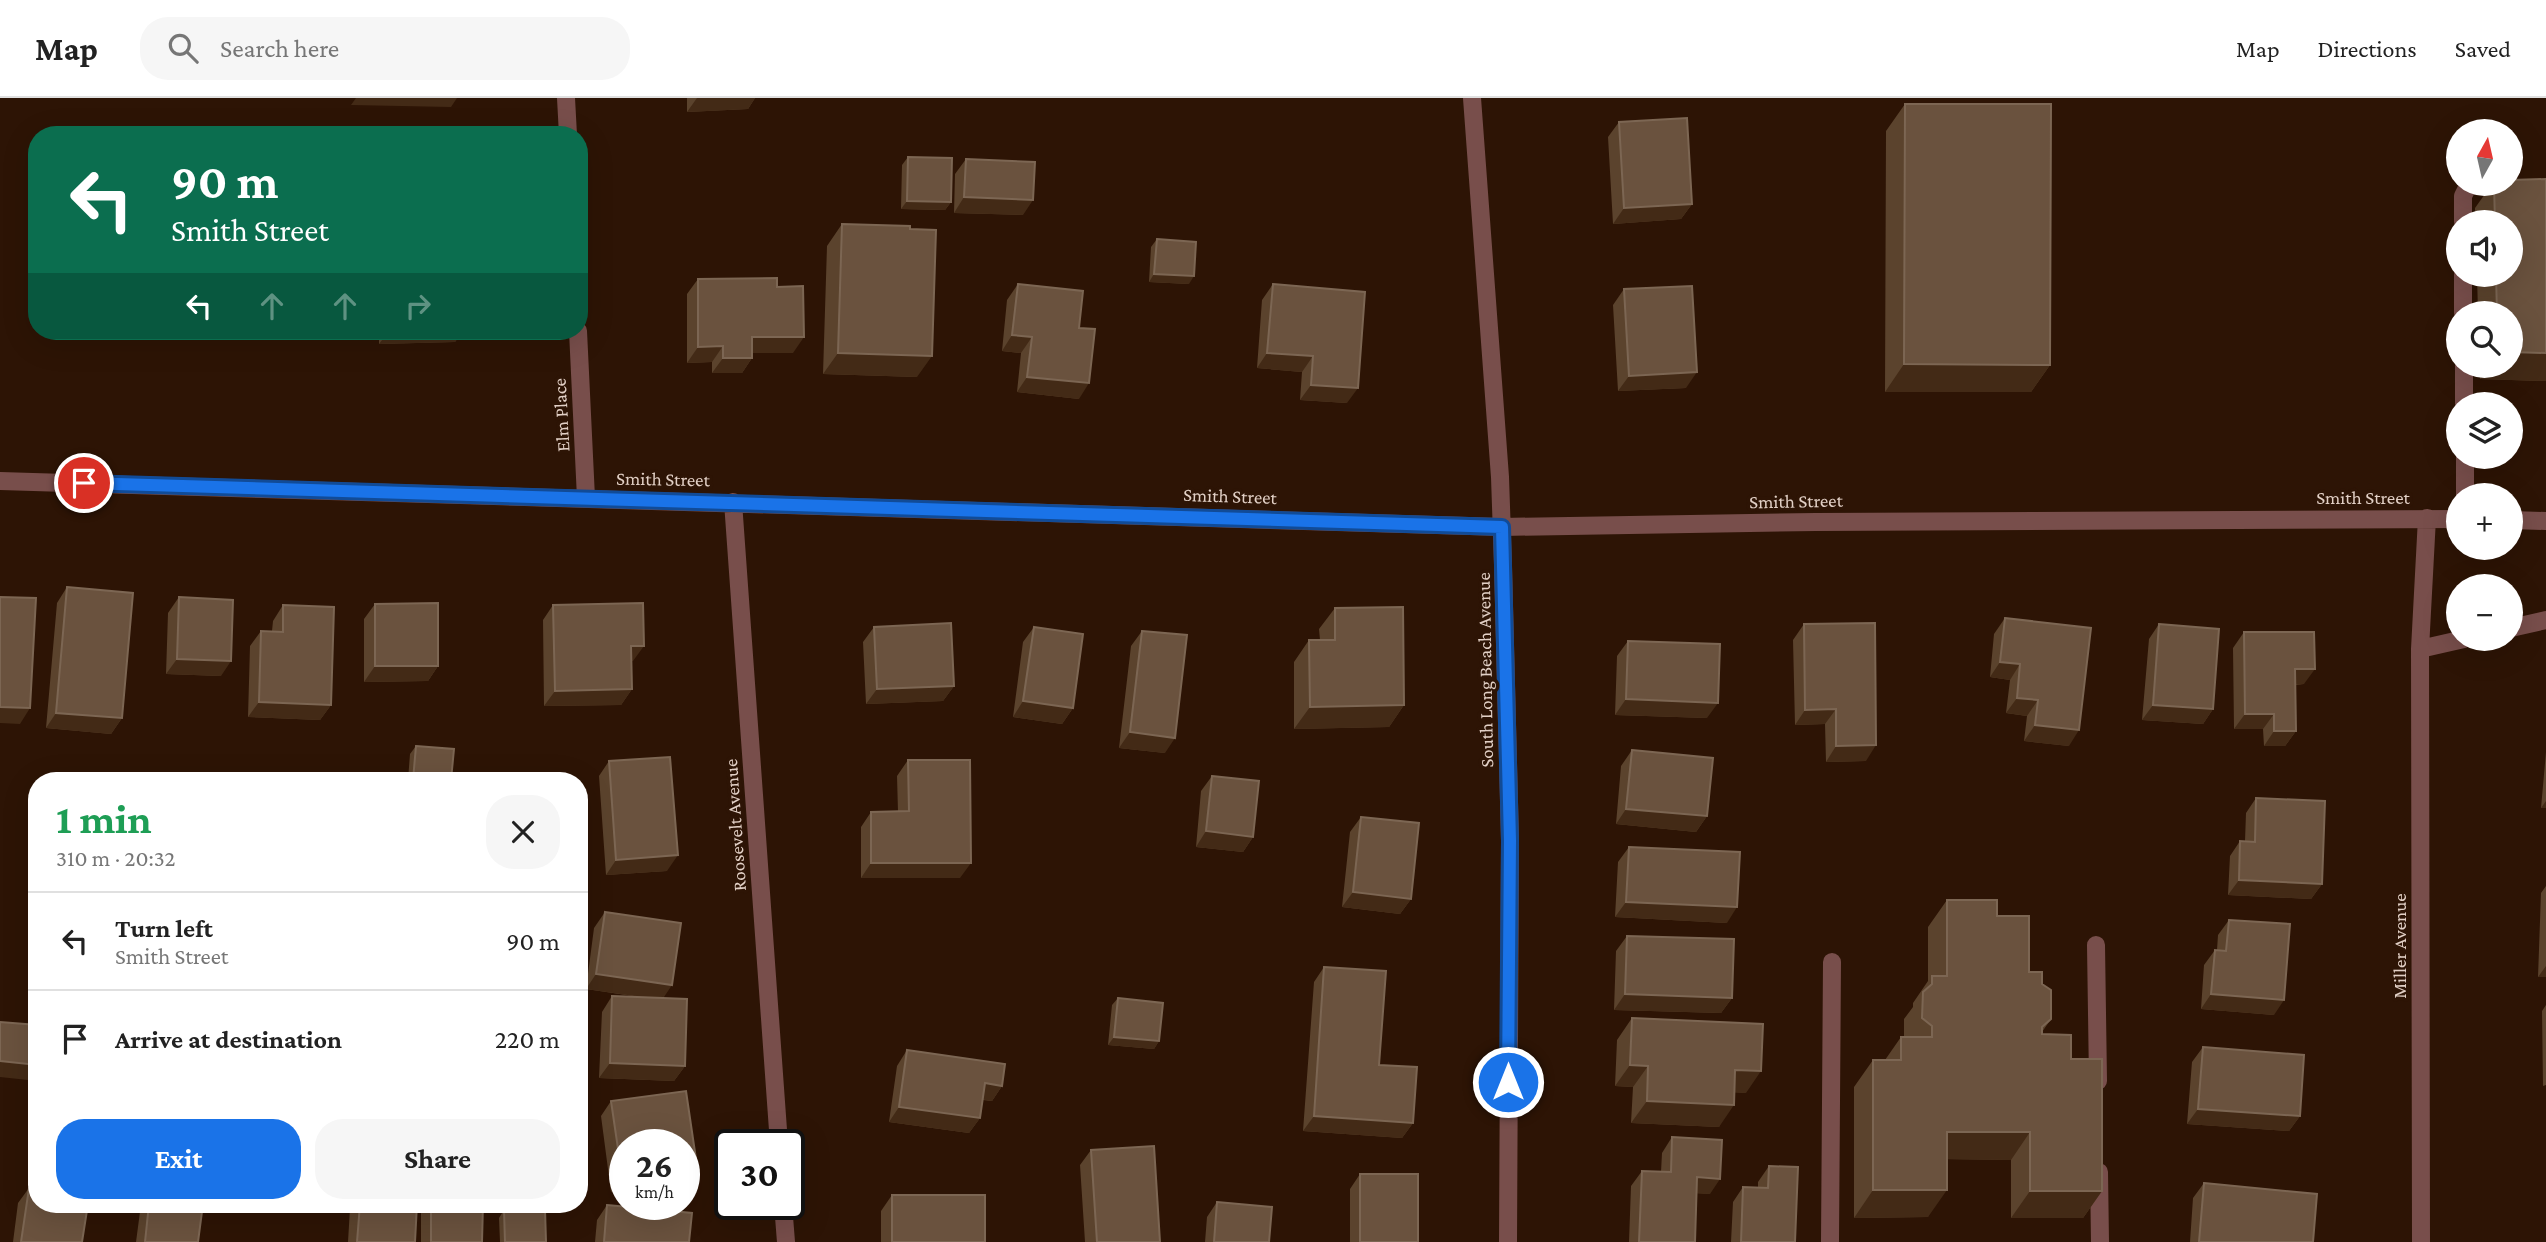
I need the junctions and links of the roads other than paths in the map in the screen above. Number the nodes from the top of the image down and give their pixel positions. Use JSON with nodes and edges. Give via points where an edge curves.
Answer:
{"nodes":[{"id":1,"x":566,"y":98,"type":"edge"},
{"id":2,"x":1472,"y":98,"type":"edge"},
{"id":3,"x":568,"y":126,"type":"edge"},
{"id":4,"x":578,"y":340,"type":"edge"},
{"id":5,"x":0,"y":481,"type":"edge"},
{"id":6,"x":586,"y":498,"type":"junction"},
{"id":7,"x":733,"y":502,"type":"junction"},
{"id":8,"x":2427,"y":518,"type":"junction"},
{"id":9,"x":2446,"y":519,"type":"edge"},
{"id":10,"x":2523,"y":520,"type":"edge"},
{"id":11,"x":2546,"y":520,"type":"edge"},
{"id":12,"x":1502,"y":527,"type":"junction"},
{"id":13,"x":2546,"y":620,"type":"edge"},
{"id":14,"x":2523,"y":625,"type":"edge"},
{"id":15,"x":2446,"y":643,"type":"edge"},
{"id":16,"x":2420,"y":649,"type":"junction"},
{"id":17,"x":2096,"y":945,"type":"dead end"},
{"id":18,"x":1832,"y":962,"type":"dead end"},
{"id":19,"x":2098,"y":1093,"type":"edge"},
{"id":20,"x":778,"y":1129,"type":"edge"},
{"id":21,"x":2099,"y":1161,"type":"edge"},
{"id":22,"x":784,"y":1220,"type":"edge"},
{"id":23,"x":786,"y":1242,"type":"edge"},
{"id":24,"x":1508,"y":1242,"type":"edge"},
{"id":25,"x":1830,"y":1242,"type":"edge"},
{"id":26,"x":2100,"y":1242,"type":"edge"},
{"id":27,"x":2421,"y":1242,"type":"edge"}],
"edges":[{"from":1,"to":3,"type":"street"},
{"from":2,"to":12,"type":"street","name":"South Long Beach Avenue"},
{"from":4,"to":6,"type":"street","name":"Elm Place"},
{"from":5,"to":6,"type":"street","name":"Smith Street"},
{"from":6,"to":7,"type":"street","name":"Smith Street"},
{"from":7,"to":12,"type":"street","name":"Smith Street"},
{"from":7,"to":20,"type":"street","name":"Roosevelt Avenue"},
{"from":8,"to":9,"type":"street","name":"Smith Street"},
{"from":8,"to":12,"type":"street","name":"Smith Street"},
{"from":8,"to":16,"type":"street","name":"Miller Avenue"},
{"from":10,"to":11,"type":"street"},
{"from":12,"to":24,"type":"street","name":"South Long Beach Avenue","via":[[1510,841]]},
{"from":13,"to":14,"type":"street"},
{"from":15,"to":16,"type":"street"},
{"from":16,"to":27,"type":"street","name":"Miller Avenue"},
{"from":17,"to":19,"type":"street"},
{"from":18,"to":25,"type":"street"},
{"from":21,"to":26,"type":"street"},
{"from":22,"to":23,"type":"street"}]}
